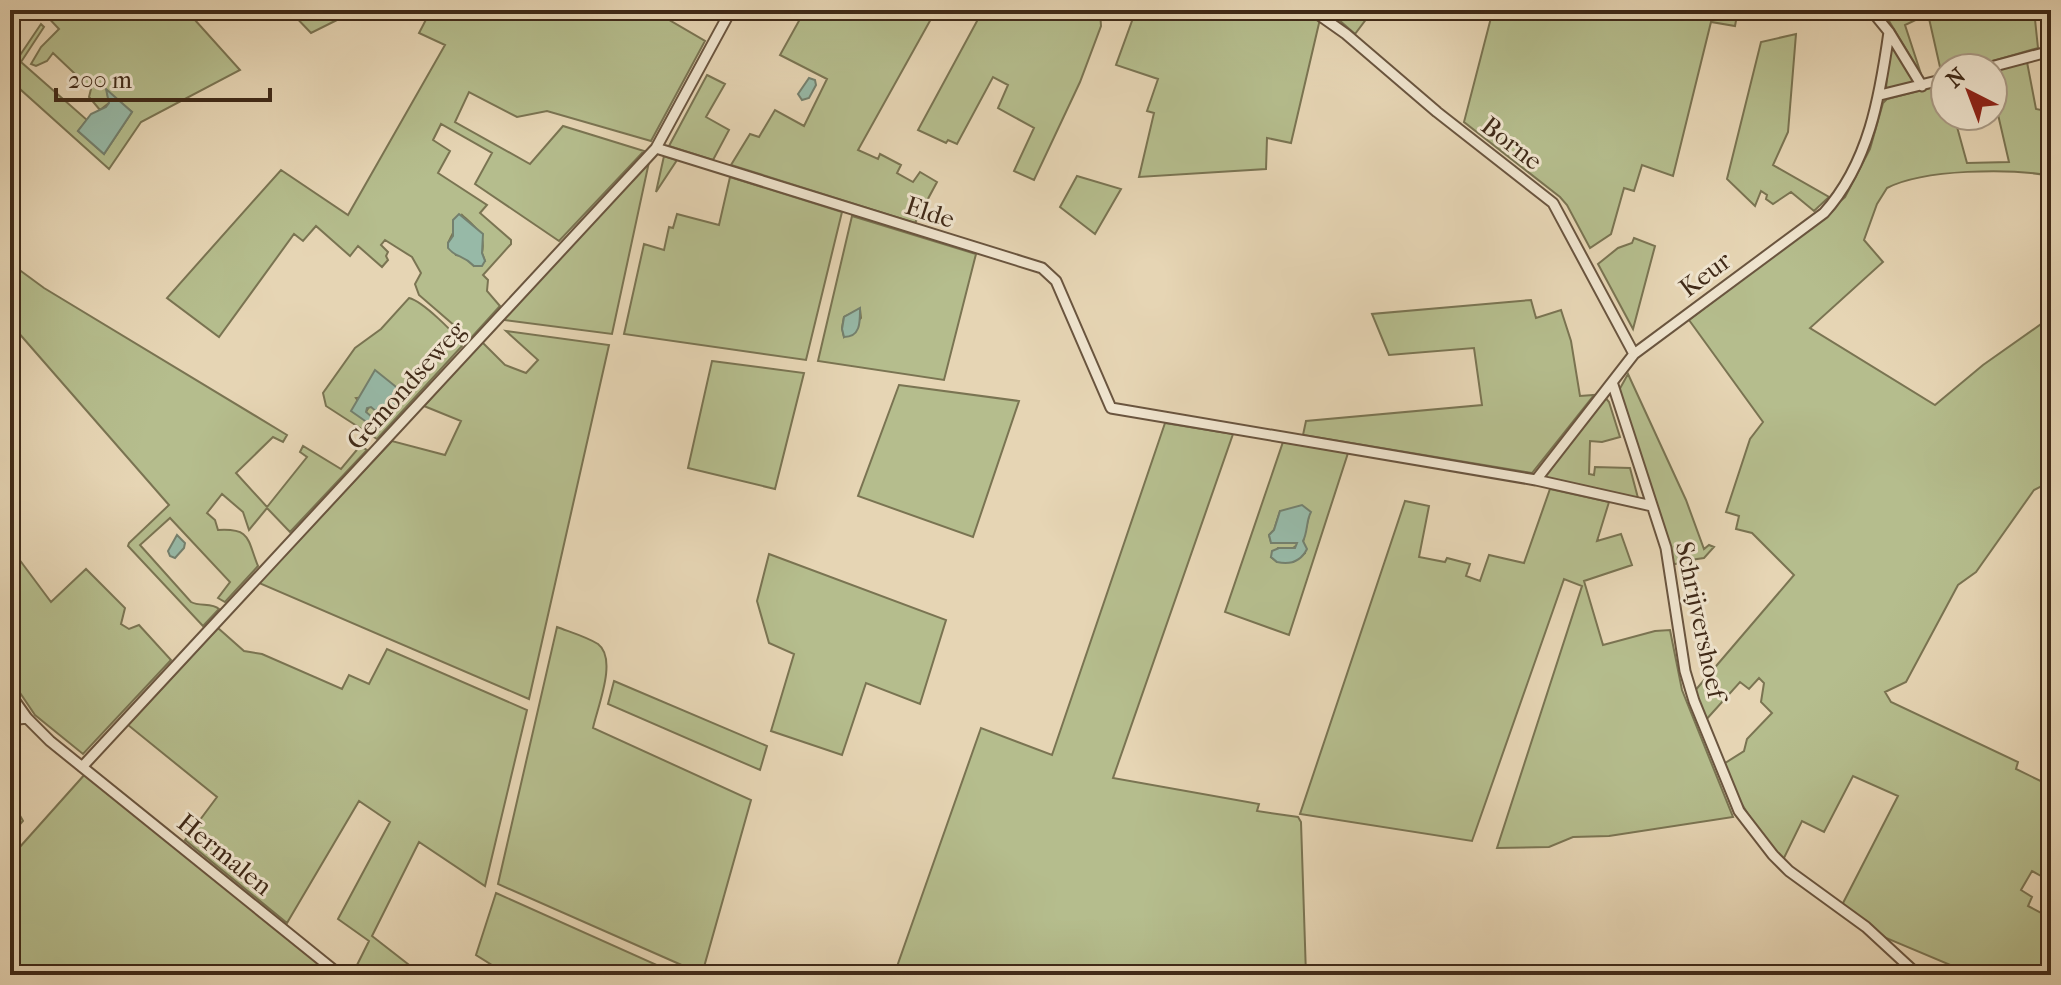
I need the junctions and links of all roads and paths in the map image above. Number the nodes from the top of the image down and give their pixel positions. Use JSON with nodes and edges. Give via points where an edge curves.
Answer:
{"nodes":[{"id":1,"x":731,"y":10,"type":"edge"},
{"id":2,"x":1312,"y":10,"type":"edge"},
{"id":3,"x":1871,"y":10,"type":"edge"},
{"id":4,"x":1889,"y":32,"type":"junction"},
{"id":5,"x":2051,"y":51,"type":"edge"},
{"id":6,"x":2009,"y":62,"type":"edge"},
{"id":7,"x":1929,"y":84,"type":"edge"},
{"id":8,"x":1922,"y":86,"type":"junction"},
{"id":9,"x":1880,"y":95,"type":"junction"},
{"id":10,"x":656,"y":148,"type":"junction"},
{"id":11,"x":1634,"y":354,"type":"junction"},
{"id":12,"x":1613,"y":385,"type":"junction"},
{"id":13,"x":1536,"y":480,"type":"junction"},
{"id":14,"x":1652,"y":506,"type":"junction"},
{"id":15,"x":10,"y":694,"type":"edge"},
{"id":16,"x":27,"y":718,"type":"junction"},
{"id":17,"x":10,"y":720,"type":"edge"},
{"id":18,"x":82,"y":767,"type":"junction"},
{"id":19,"x":340,"y":975,"type":"edge"},
{"id":20,"x":1918,"y":975,"type":"edge"}],
"edges":[{"from":1,"to":10,"type":"street","name":"Gemondseweg"},
{"from":2,"to":11,"type":"street","name":"Borne","via":[[1553,203]]},
{"from":3,"to":4,"type":"street"},
{"from":4,"to":8,"type":"street"},
{"from":4,"to":9,"type":"street","name":"Keur"},
{"from":5,"to":6,"type":"street"},
{"from":7,"to":8,"type":"street"},
{"from":8,"to":9,"type":"street"},
{"from":9,"to":11,"type":"street","name":"Keur","via":[[1853,173],[1824,213]]},
{"from":10,"to":13,"type":"street","name":"Elde","via":[[1042,268],[1056,281],[1111,408]]},
{"from":10,"to":18,"type":"street","name":"Gemondseweg"},
{"from":11,"to":12,"type":"street","name":"Keur"},
{"from":12,"to":13,"type":"street","name":"Keur"},
{"from":12,"to":14,"type":"street","name":"Schrijvershoef"},
{"from":13,"to":14,"type":"street"},
{"from":14,"to":20,"type":"street","name":"Schrijvershoef","via":[[1666,548],[1685,671],[1739,811],[1789,871],[1866,927]]},
{"from":15,"to":16,"type":"street","name":"Hermalen"},
{"from":16,"to":17,"type":"street"},
{"from":16,"to":18,"type":"street","name":"Hermalen"},
{"from":18,"to":19,"type":"street","name":"Hermalen"}]}
